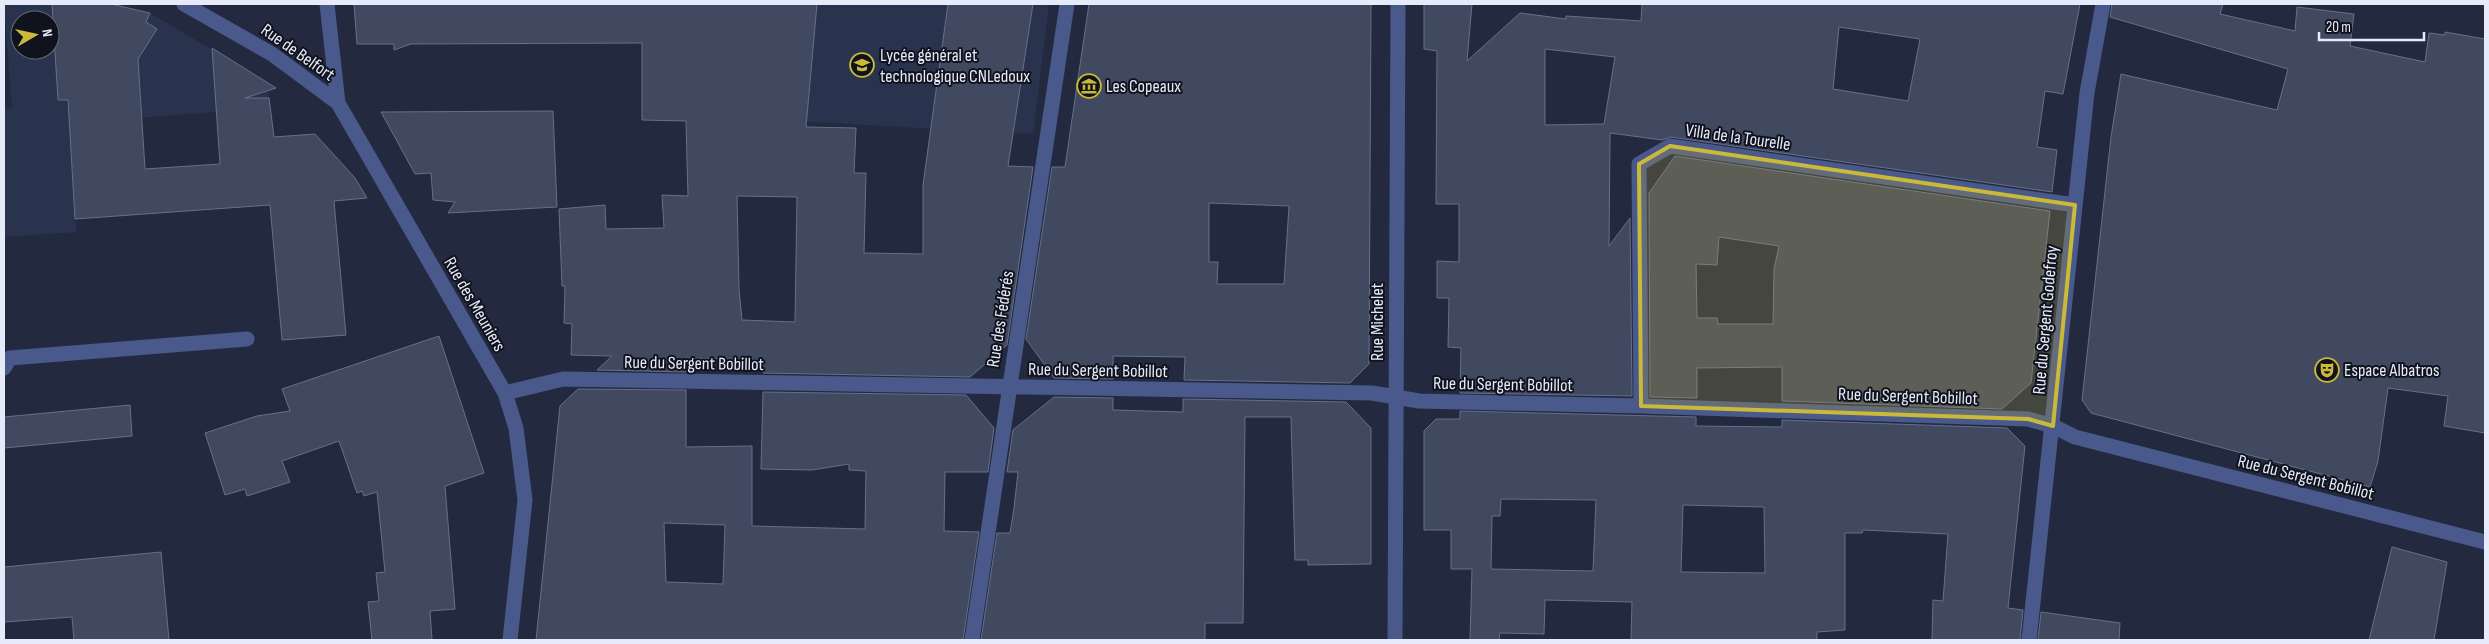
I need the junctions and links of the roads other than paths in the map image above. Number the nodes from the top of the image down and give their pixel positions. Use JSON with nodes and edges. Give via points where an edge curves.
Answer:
{"nodes":[{"id":1,"x":184,"y":4,"type":"edge"},
{"id":2,"x":328,"y":4,"type":"edge"},
{"id":3,"x":1067,"y":4,"type":"edge"},
{"id":4,"x":1398,"y":4,"type":"edge"},
{"id":5,"x":2103,"y":4,"type":"edge"},
{"id":6,"x":338,"y":103,"type":"junction"},
{"id":7,"x":2075,"y":205,"type":"junction"},
{"id":8,"x":247,"y":339,"type":"dead end"},
{"id":9,"x":4,"y":368,"type":"edge"},
{"id":10,"x":1009,"y":388,"type":"junction"},
{"id":11,"x":505,"y":393,"type":"junction"},
{"id":12,"x":1395,"y":396,"type":"junction"},
{"id":13,"x":1641,"y":406,"type":"junction"},
{"id":14,"x":2054,"y":426,"type":"junction"},
{"id":15,"x":2485,"y":542,"type":"edge"},
{"id":16,"x":510,"y":640,"type":"edge"},
{"id":17,"x":972,"y":640,"type":"edge"},
{"id":18,"x":1395,"y":640,"type":"edge"},
{"id":19,"x":2029,"y":640,"type":"edge"}],
"edges":[{"from":1,"to":6,"type":"street","name":"Rue de Belfort","via":[[272,54]]},
{"from":2,"to":6,"type":"street","name":"Rue des Meuniers"},
{"from":3,"to":10,"type":"street","name":"Rue des Fédérés"},
{"from":4,"to":12,"type":"street","name":"Rue Michelet"},
{"from":5,"to":7,"type":"street","name":"Rue du Sergent Godefroy","via":[[2087,93]]},
{"from":6,"to":11,"type":"street","name":"Rue des Meuniers"},
{"from":7,"to":13,"type":"street","name":"Villa de la Tourelle","via":[[1670,146],[1639,164]]},
{"from":7,"to":14,"type":"street","name":"Rue du Sergent Godefroy"},
{"from":8,"to":9,"type":"street","via":[[10,358]]},
{"from":10,"to":11,"type":"street","name":"Rue du Sergent Bobillot","via":[[563,379]]},
{"from":10,"to":12,"type":"street","name":"Rue du Sergent Bobillot","via":[[1372,393]]},
{"from":10,"to":17,"type":"street","name":"Rue des Fédérés"},
{"from":11,"to":16,"type":"street","name":"Rue des Meuniers","via":[[516,428],[525,500]]},
{"from":12,"to":13,"type":"street","name":"Rue du Sergent Bobillot","via":[[1419,401]]},
{"from":12,"to":18,"type":"street","name":"Rue Michelet"},
{"from":13,"to":14,"type":"street","name":"Rue du Sergent Bobillot","via":[[2028,419]]},
{"from":14,"to":15,"type":"street","name":"Rue du Sergent Bobillot","via":[[2075,437]]},
{"from":14,"to":19,"type":"street","name":"Rue du Sergent Godefroy"}]}
